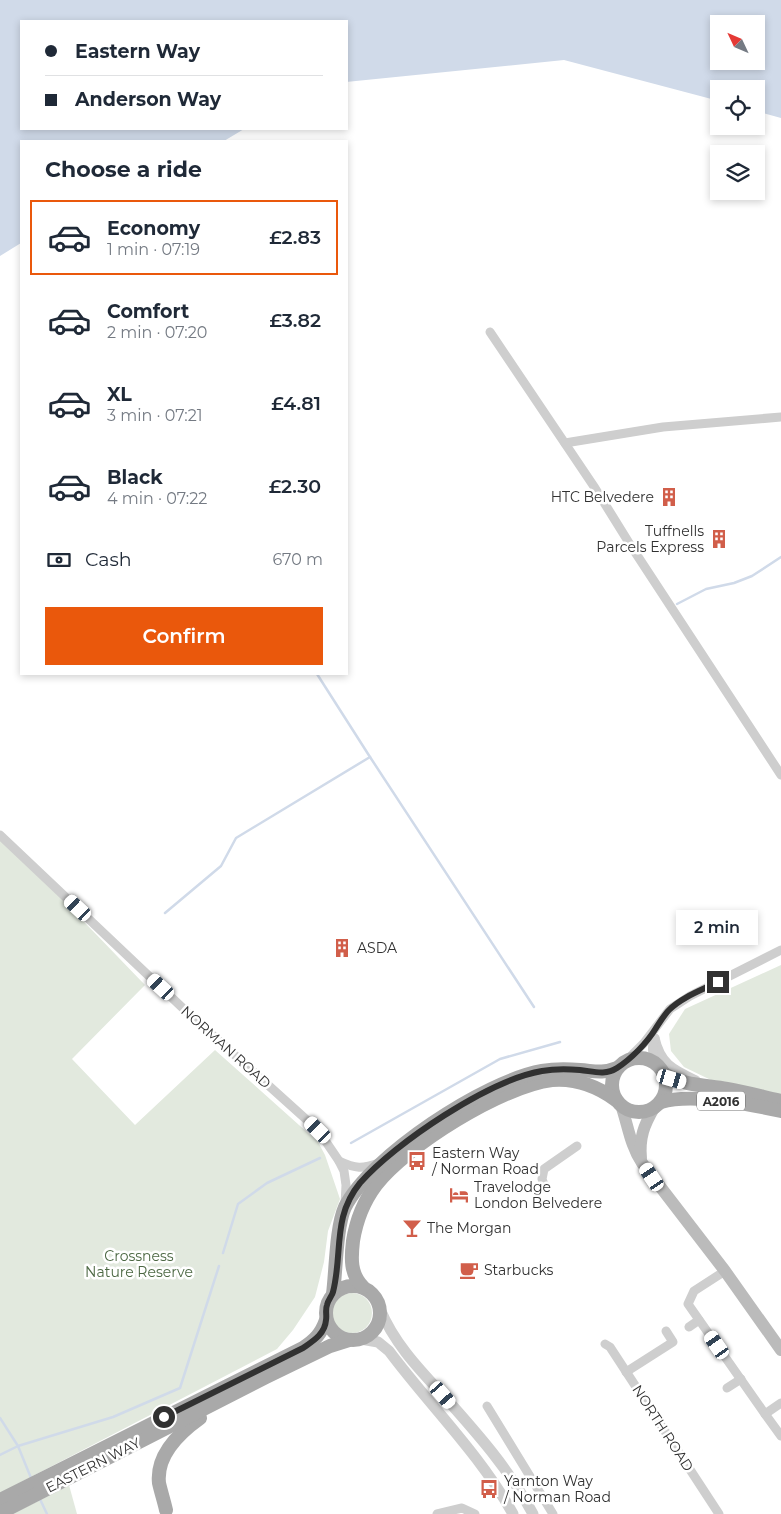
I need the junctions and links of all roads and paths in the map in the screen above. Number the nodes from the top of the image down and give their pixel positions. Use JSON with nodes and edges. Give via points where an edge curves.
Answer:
{"nodes":[{"id":1,"x":490,"y":332,"type":"dead end"},
{"id":2,"x":781,"y":417,"type":"edge"},
{"id":3,"x":565,"y":443,"type":"junction"},
{"id":4,"x":781,"y":775,"type":"edge"},
{"id":5,"x":0,"y":835,"type":"edge"},
{"id":6,"x":781,"y":950,"type":"edge"},
{"id":7,"x":657,"y":1028,"type":"junction"},
{"id":8,"x":655,"y":1038,"type":"junction"},
{"id":9,"x":622,"y":1065,"type":"junction"},
{"id":10,"x":661,"y":1069,"type":"junction"},
{"id":11,"x":708,"y":1086,"type":"junction"},
{"id":12,"x":781,"y":1101,"type":"edge"},
{"id":13,"x":619,"y":1103,"type":"junction"},
{"id":14,"x":657,"y":1105,"type":"junction"},
{"id":15,"x":781,"y":1111,"type":"edge"},
{"id":16,"x":577,"y":1146,"type":"dead end"},
{"id":17,"x":336,"y":1156,"type":"junction"},
{"id":18,"x":381,"y":1163,"type":"junction"},
{"id":19,"x":642,"y":1163,"type":"junction"},
{"id":20,"x":545,"y":1187,"type":"dead end"},
{"id":21,"x":344,"y":1209,"type":"junction"},
{"id":22,"x":725,"y":1271,"type":"junction"},
{"id":23,"x":363,"y":1287,"type":"junction"},
{"id":24,"x":333,"y":1294,"type":"junction"},
{"id":25,"x":380,"y":1309,"type":"junction"},
{"id":26,"x":326,"y":1320,"type":"junction"},
{"id":27,"x":699,"y":1320,"type":"junction"},
{"id":28,"x":689,"y":1327,"type":"dead end"},
{"id":29,"x":666,"y":1331,"type":"dead end"},
{"id":30,"x":355,"y":1339,"type":"junction"},
{"id":31,"x":605,"y":1344,"type":"dead end"},
{"id":32,"x":781,"y":1350,"type":"edge"},
{"id":33,"x":626,"y":1372,"type":"junction"},
{"id":34,"x":266,"y":1377,"type":"junction"},
{"id":35,"x":741,"y":1379,"type":"junction"},
{"id":36,"x":727,"y":1388,"type":"dead end"},
{"id":37,"x":781,"y":1403,"type":"edge"},
{"id":38,"x":488,"y":1408,"type":"dead end"},
{"id":39,"x":765,"y":1414,"type":"junction"},
{"id":40,"x":781,"y":1436,"type":"edge"},
{"id":41,"x":46,"y":1483,"type":"junction"},
{"id":42,"x":25,"y":1494,"type":"junction"},
{"id":43,"x":0,"y":1500,"type":"edge"},
{"id":44,"x":167,"y":1512,"type":"edge"},
{"id":45,"x":0,"y":1513,"type":"edge"},
{"id":46,"x":437,"y":1514,"type":"edge"},
{"id":47,"x":475,"y":1514,"type":"edge"},
{"id":48,"x":513,"y":1514,"type":"edge"},
{"id":49,"x":533,"y":1514,"type":"edge"},
{"id":50,"x":553,"y":1514,"type":"edge"},
{"id":51,"x":719,"y":1514,"type":"edge"}],
"edges":[{"from":1,"to":3,"type":"street"},
{"from":2,"to":3,"type":"street","via":[[663,427]]},
{"from":3,"to":4,"type":"street"},
{"from":5,"to":17,"type":"street","name":"NORMAN ROAD","via":[[318,1130]]},
{"from":6,"to":7,"type":"street","via":[[681,1001],[670,1009]]},
{"from":7,"to":8,"type":"street"},
{"from":7,"to":9,"type":"street"},
{"from":8,"to":10,"type":"street","via":[[652,1054]]},
{"from":8,"to":11,"type":"street","via":[[669,1066]]},
{"from":9,"to":10,"type":"main road","via":[[635,1058],[644,1058]]},
{"from":9,"to":13,"type":"main road","via":[[611,1081],[611,1090]]},
{"from":9,"to":18,"type":"main road","via":[[604,1073],[542,1071],[516,1078],[446,1114]]},
{"from":10,"to":11,"type":"main road","number":"A2016","via":[[672,1079]]},
{"from":10,"to":14,"type":"main road","via":[[667,1087]]},
{"from":11,"to":12,"type":"main road","number":"A2016"},
{"from":13,"to":14,"type":"main road","via":[[634,1112],[644,1112]]},
{"from":13,"to":19,"type":"main road","via":[[630,1140]]},
{"from":13,"to":23,"type":"main road","via":[[581,1082],[554,1080],[536,1083],[486,1104],[409,1153],[374,1187],[358,1222],[351,1263],[354,1275]]},
{"from":14,"to":15,"type":"main road","number":"A2016","via":[[672,1098],[688,1098],[751,1104]]},
{"from":14,"to":19,"type":"main road","via":[[641,1136]]},
{"from":16,"to":20,"type":"street","via":[[544,1169],[542,1180]]},
{"from":17,"to":18,"type":"street","via":[[350,1166],[364,1168]]},
{"from":17,"to":21,"type":"street","name":"NORMAN ROAD","via":[[344,1171]]},
{"from":18,"to":21,"type":"main road","via":[[359,1185]]},
{"from":19,"to":22,"type":"main road"},
{"from":21,"to":24,"type":"main road"},
{"from":22,"to":27,"type":"street","via":[[694,1292],[688,1304]]},
{"from":22,"to":32,"type":"main road"},
{"from":23,"to":24,"type":"main road","via":[[347,1286]]},
{"from":23,"to":25,"type":"main road","via":[[373,1294]]},
{"from":24,"to":26,"type":"main road","via":[[326,1305]]},
{"from":25,"to":30,"type":"main road","via":[[376,1328]]},
{"from":25,"to":49,"type":"street","via":[[397,1341],[497,1459]]},
{"from":26,"to":30,"type":"main road","via":[[336,1334]]},
{"from":26,"to":41,"type":"main road","name":"EASTERN WAY","via":[[318,1337],[303,1348]]},
{"from":27,"to":28,"type":"street"},
{"from":27,"to":35,"type":"street"},
{"from":29,"to":33,"type":"street","via":[[673,1342]]},
{"from":30,"to":34,"type":"main road","name":"EASTERN WAY","via":[[330,1346]]},
{"from":30,"to":48,"type":"street","via":[[378,1342],[389,1351],[467,1446]]},
{"from":31,"to":33,"type":"street","name":"NORTH ROAD"},
{"from":33,"to":51,"type":"street","name":"NORTH ROAD"},
{"from":34,"to":41,"type":"main road","name":"EASTERN WAY"},
{"from":34,"to":44,"type":"main road","via":[[198,1420],[171,1444],[160,1467],[159,1482]]},
{"from":35,"to":36,"type":"street"},
{"from":35,"to":39,"type":"street"},
{"from":37,"to":39,"type":"street"},
{"from":38,"to":50,"type":"street"},
{"from":39,"to":40,"type":"street"},
{"from":41,"to":42,"type":"main road","name":"EASTERN WAY"},
{"from":42,"to":43,"type":"main road","name":"EASTERN WAY"},
{"from":42,"to":45,"type":"main road","name":"EASTERN WAY"},
{"from":46,"to":47,"type":"street","via":[[462,1508]]}]}
